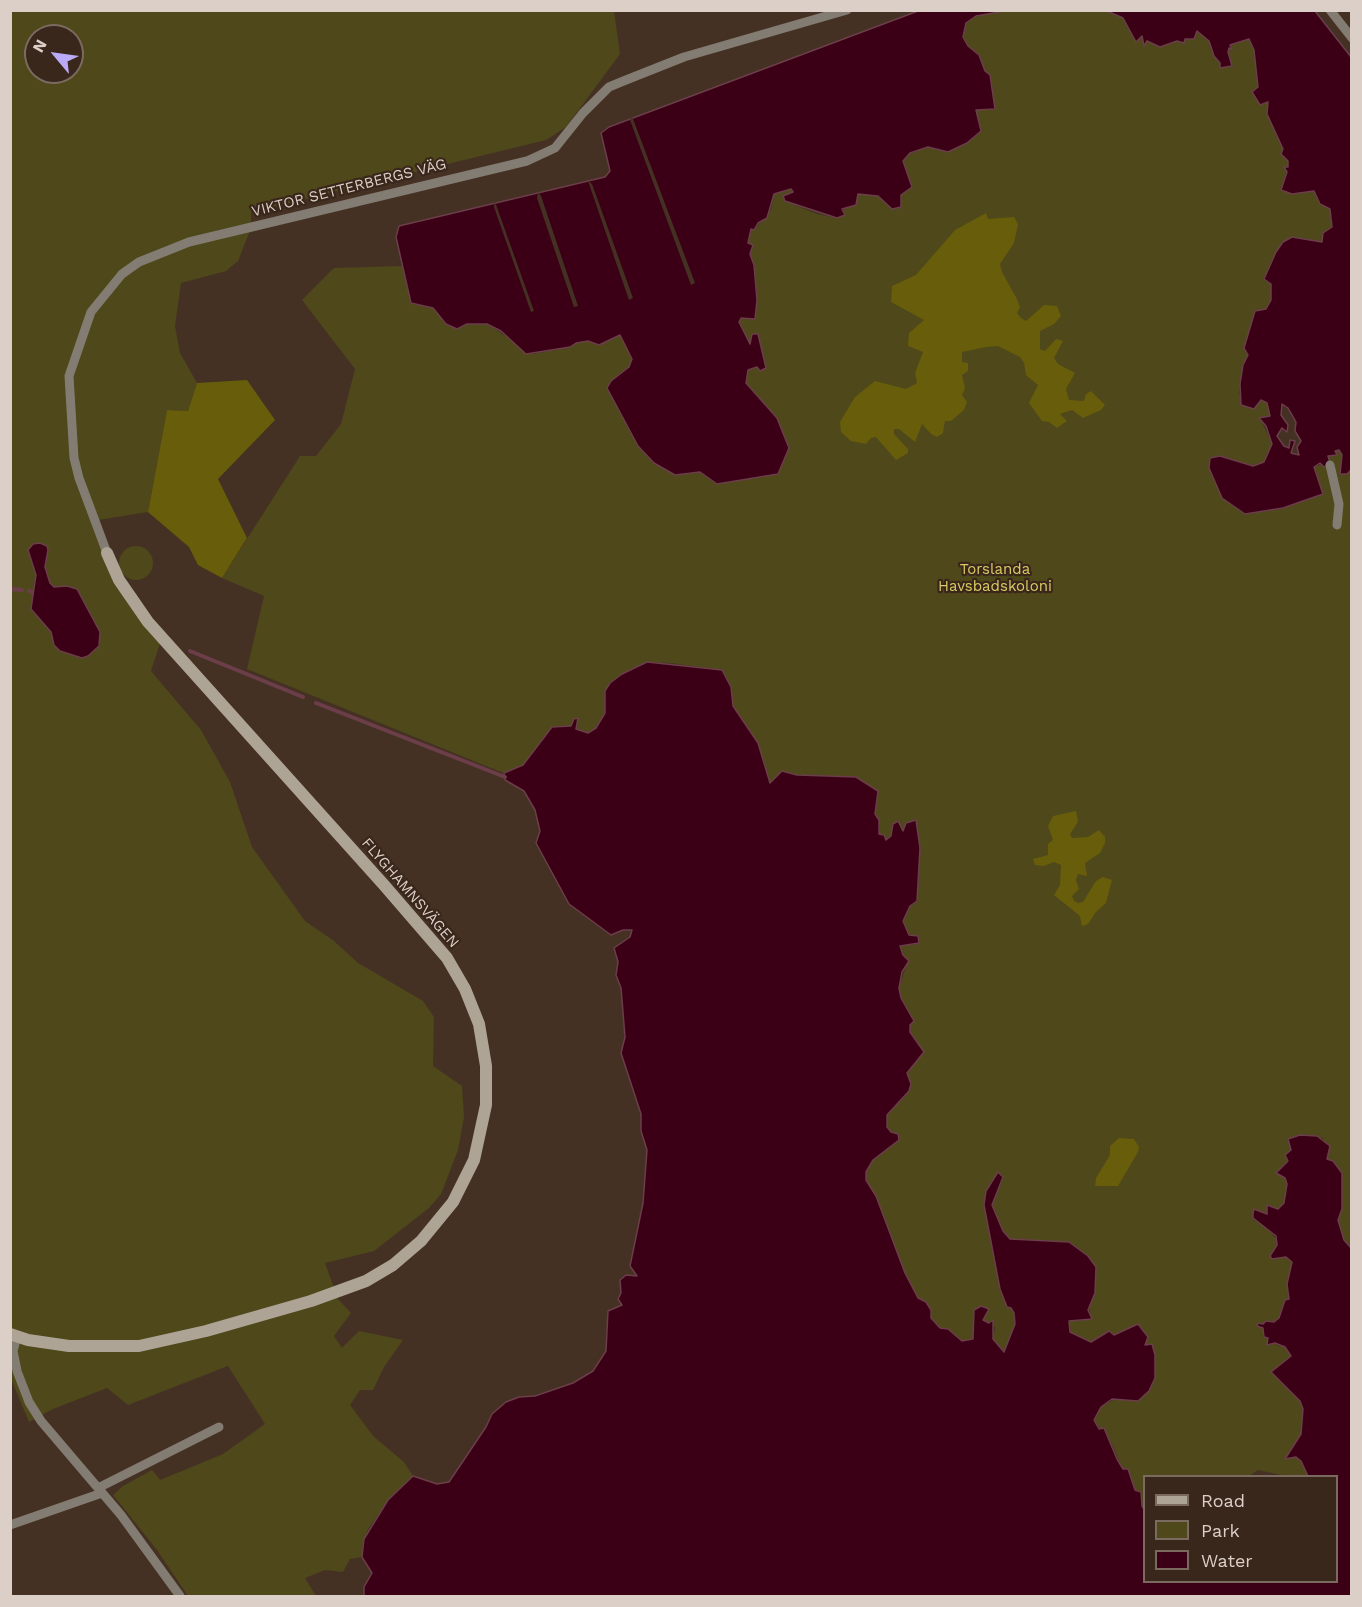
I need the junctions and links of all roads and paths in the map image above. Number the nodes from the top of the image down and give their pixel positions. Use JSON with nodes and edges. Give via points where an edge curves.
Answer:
{"nodes":[{"id":1,"x":846,"y":10,"type":"edge"},
{"id":2,"x":1330,"y":10,"type":"edge"},
{"id":3,"x":1352,"y":38,"type":"edge"},
{"id":4,"x":1330,"y":465,"type":"dead end"},
{"id":5,"x":1337,"y":525,"type":"dead end"},
{"id":6,"x":107,"y":553,"type":"joint"},
{"id":7,"x":14,"y":1335,"type":"edge"},
{"id":8,"x":219,"y":1427,"type":"dead end"},
{"id":9,"x":100,"y":1490,"type":"junction"},
{"id":10,"x":10,"y":1525,"type":"edge"},
{"id":11,"x":180,"y":1596,"type":"edge"}],
"edges":[{"from":1,"to":6,"type":"street","name":"VIKTOR SETTERBERGS VÄG","via":[[684,57],[609,87],[555,148],[526,161],[189,242],[139,262],[122,274],[91,312],[69,376],[74,458]]},
{"from":2,"to":3,"type":"street"},
{"from":4,"to":5,"type":"street","via":[[1338,504]]},
{"from":6,"to":7,"type":"street","name":"FLYGHAMNSVÄGEN","via":[[119,580],[148,622],[447,958],[479,1024],[486,1066],[486,1105],[474,1160],[453,1202],[421,1241],[366,1281],[311,1301],[152,1344],[69,1346]]},
{"from":7,"to":9,"type":"street","via":[[15,1361],[29,1402]]},
{"from":8,"to":9,"type":"street"},
{"from":9,"to":10,"type":"street"},
{"from":9,"to":11,"type":"street"}]}
